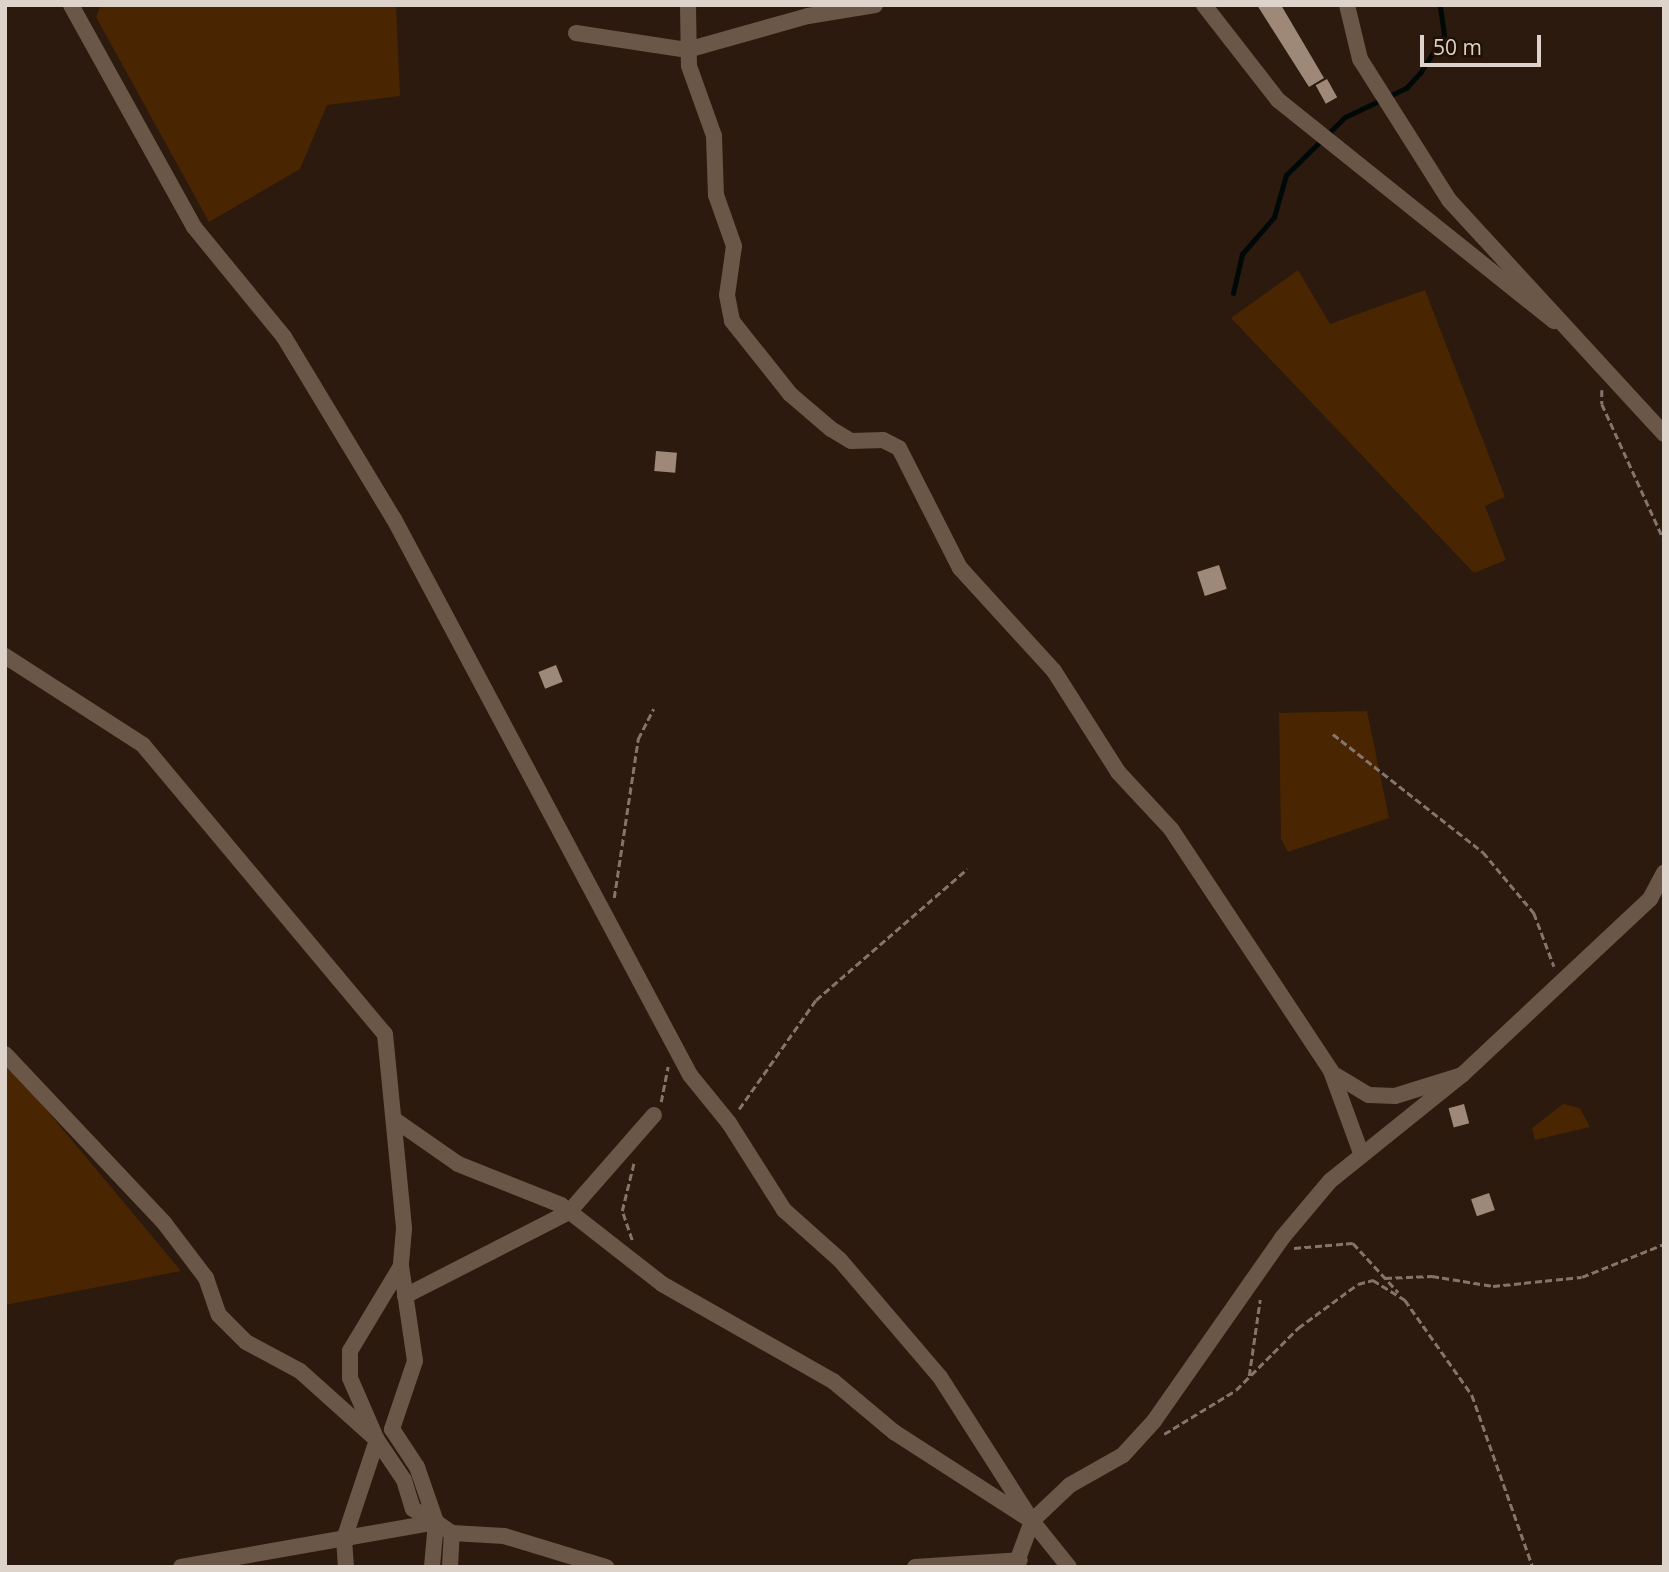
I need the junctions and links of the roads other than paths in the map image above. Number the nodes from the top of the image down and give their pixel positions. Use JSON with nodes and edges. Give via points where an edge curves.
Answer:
{"nodes":[{"id":1,"x":71,"y":5,"type":"edge"},
{"id":2,"x":688,"y":5,"type":"edge"},
{"id":3,"x":875,"y":5,"type":"edge"},
{"id":4,"x":1204,"y":5,"type":"edge"},
{"id":5,"x":1347,"y":5,"type":"edge"},
{"id":6,"x":576,"y":33,"type":"dead end"},
{"id":7,"x":687,"y":50,"type":"junction"},
{"id":8,"x":1584,"y":341,"type":"junction"},
{"id":9,"x":1664,"y":434,"type":"edge"},
{"id":10,"x":5,"y":656,"type":"edge"},
{"id":11,"x":1664,"y":873,"type":"edge"},
{"id":12,"x":5,"y":1054,"type":"edge"},
{"id":13,"x":1331,"y":1072,"type":"junction"},
{"id":14,"x":1462,"y":1074,"type":"junction"},
{"id":15,"x":654,"y":1115,"type":"road end"},
{"id":16,"x":395,"y":1120,"type":"junction"},
{"id":17,"x":1362,"y":1153,"type":"junction"},
{"id":18,"x":569,"y":1213,"type":"junction"},
{"id":19,"x":401,"y":1266,"type":"junction"},
{"id":20,"x":405,"y":1296,"type":"junction"},
{"id":21,"x":377,"y":1440,"type":"junction"},
{"id":22,"x":1032,"y":1521,"type":"junction"},
{"id":23,"x":436,"y":1522,"type":"junction"},
{"id":24,"x":452,"y":1534,"type":"junction"},
{"id":25,"x":344,"y":1539,"type":"junction"},
{"id":26,"x":1017,"y":1564,"type":"edge"},
{"id":27,"x":181,"y":1567,"type":"edge"},
{"id":28,"x":346,"y":1567,"type":"edge"},
{"id":29,"x":432,"y":1567,"type":"edge"},
{"id":30,"x":450,"y":1567,"type":"edge"},
{"id":31,"x":606,"y":1567,"type":"edge"},
{"id":32,"x":915,"y":1567,"type":"edge"},
{"id":33,"x":1069,"y":1567,"type":"edge"}],
"edges":[{"from":1,"to":22,"type":"street","via":[[194,227],[284,337],[394,519],[580,872],[614,922],[690,1074],[729,1123],[783,1210],[840,1260],[940,1377]]},
{"from":2,"to":7,"type":"street"},
{"from":3,"to":7,"type":"street","via":[[808,16]]},
{"from":4,"to":8,"type":"street","via":[[1278,100],[1576,341]]},
{"from":5,"to":8,"type":"street","via":[[1360,59],[1449,200]]},
{"from":6,"to":7,"type":"street"},
{"from":7,"to":13,"type":"street","via":[[714,136],[716,195],[734,246],[727,295],[732,321],[750,349],[831,429],[851,441],[883,440],[899,448],[960,568],[1054,671],[1118,772],[1171,829]]},
{"from":8,"to":9,"type":"street","via":[[1610,382]]},
{"from":10,"to":16,"type":"street","via":[[143,745],[352,987],[389,1047]]},
{"from":11,"to":14,"type":"street","via":[[1650,899]]},
{"from":12,"to":21,"type":"street","via":[[165,1224],[206,1278],[219,1315],[246,1342],[300,1371]]},
{"from":13,"to":14,"type":"street","via":[[1369,1095],[1395,1096]]},
{"from":13,"to":17,"type":"street"},
{"from":14,"to":17,"type":"street"},
{"from":15,"to":18,"type":"street"},
{"from":16,"to":18,"type":"street","via":[[440,1155]]},
{"from":16,"to":19,"type":"street"},
{"from":17,"to":22,"type":"street","via":[[1282,1238],[1154,1421],[1124,1455],[1070,1485]]},
{"from":18,"to":20,"type":"street"},
{"from":18,"to":22,"type":"street","via":[[643,1269],[833,1381],[894,1432]]},
{"from":19,"to":20,"type":"street"},
{"from":19,"to":21,"type":"street","via":[[350,1352],[350,1378]]},
{"from":20,"to":23,"type":"street","via":[[415,1361],[392,1429],[416,1467]]},
{"from":21,"to":23,"type":"street","via":[[404,1480],[413,1509]]},
{"from":21,"to":25,"type":"street"},
{"from":22,"to":26,"type":"street"},
{"from":22,"to":33,"type":"street"},
{"from":23,"to":24,"type":"street"},
{"from":23,"to":25,"type":"street"},
{"from":23,"to":29,"type":"street"},
{"from":24,"to":30,"type":"street"},
{"from":24,"to":31,"type":"street","via":[[504,1536]]},
{"from":25,"to":27,"type":"street"},
{"from":25,"to":28,"type":"street"},
{"from":26,"to":32,"type":"street"}]}
